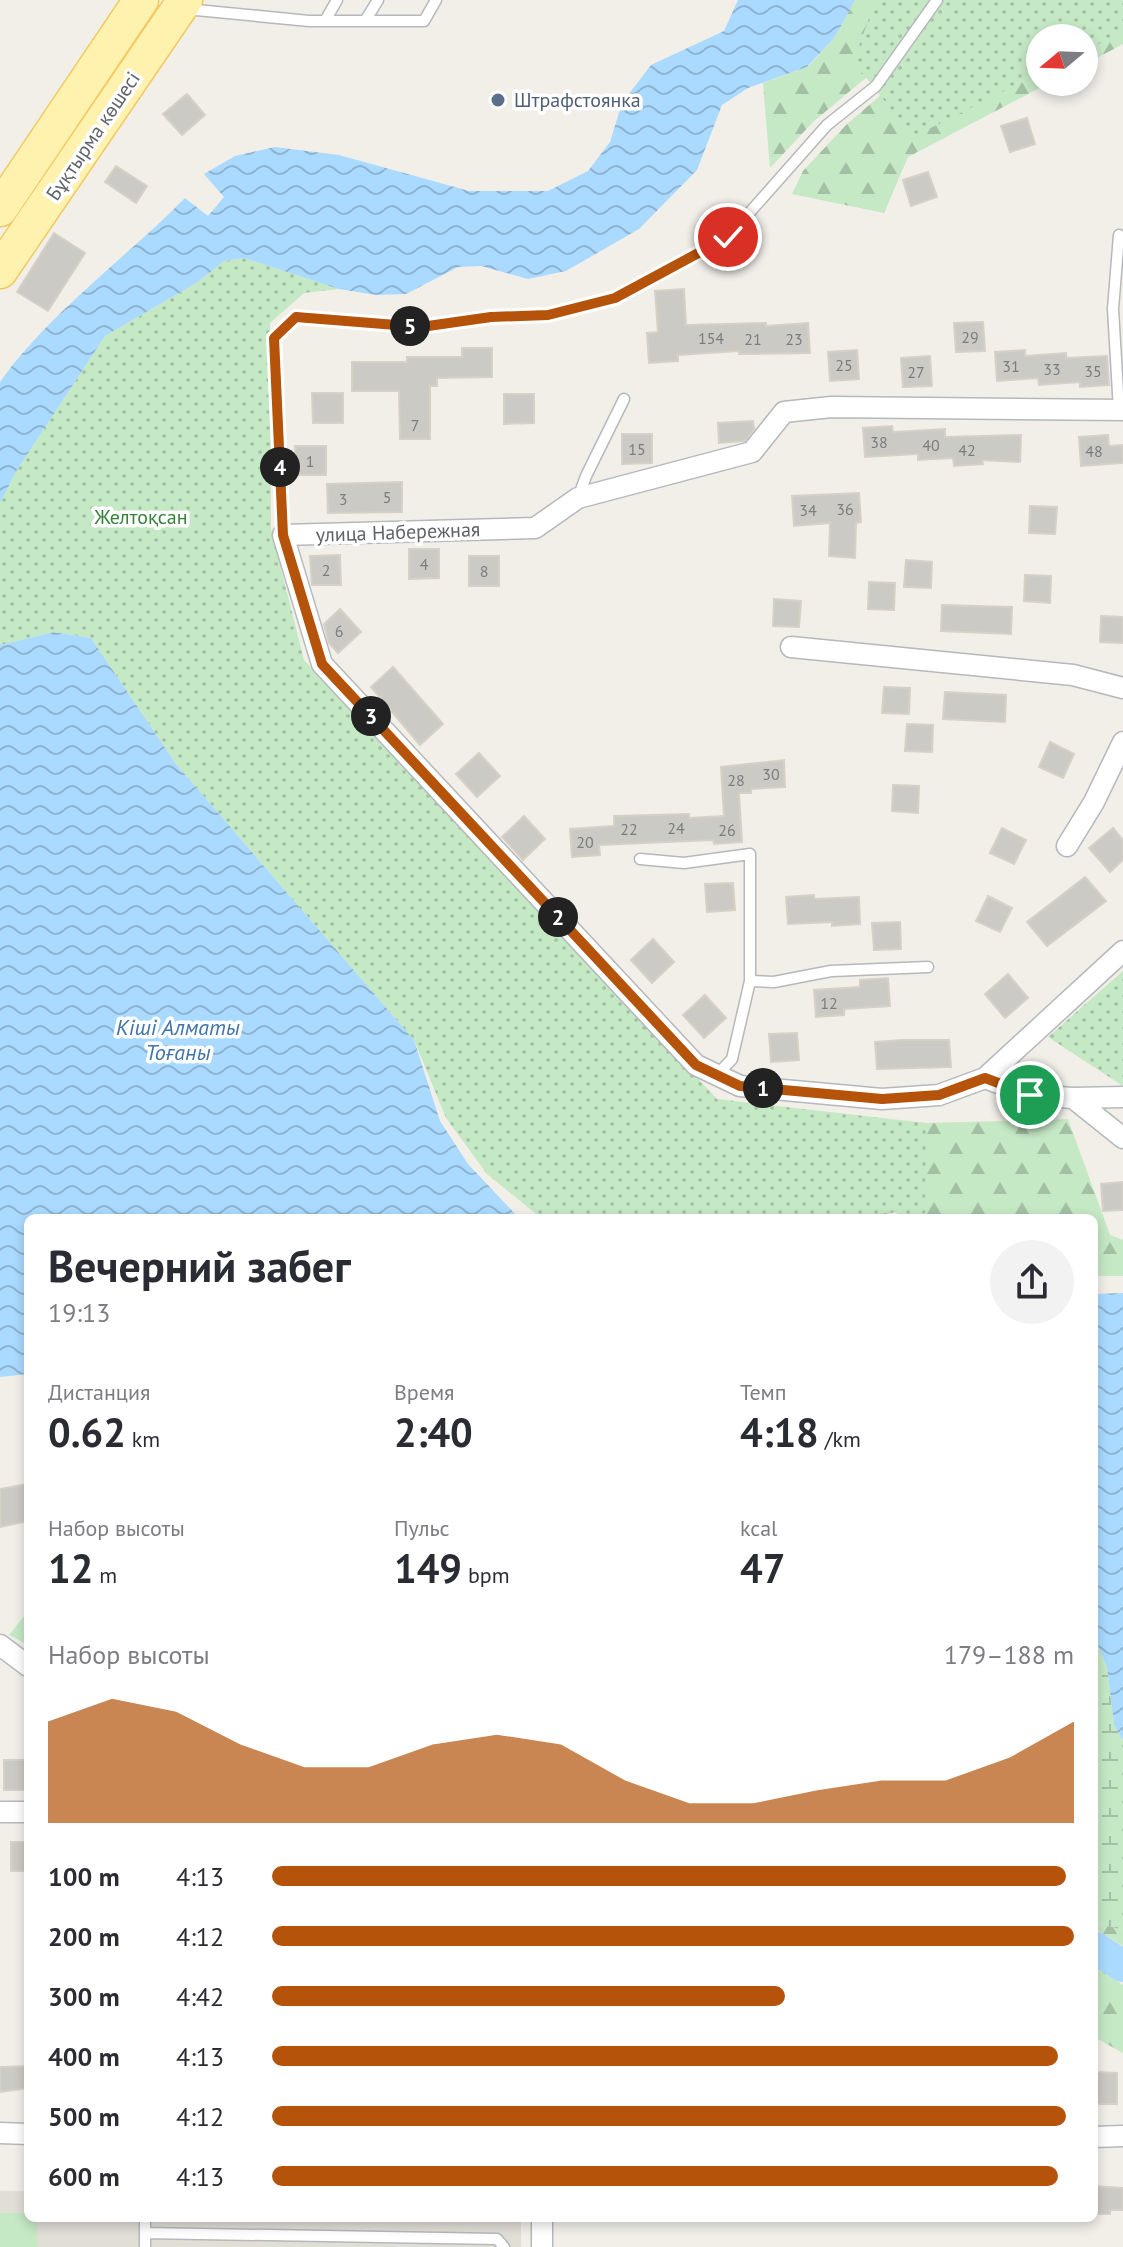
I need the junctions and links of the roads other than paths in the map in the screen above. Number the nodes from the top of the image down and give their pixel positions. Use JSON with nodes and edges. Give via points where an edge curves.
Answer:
{"nodes":[{"id":1,"x":141,"y":0,"type":"edge"},
{"id":2,"x":337,"y":0,"type":"edge"},
{"id":3,"x":378,"y":0,"type":"edge"},
{"id":4,"x":436,"y":0,"type":"edge"},
{"id":5,"x":937,"y":0,"type":"edge"},
{"id":6,"x":182,"y":4,"type":"edge"},
{"id":7,"x":325,"y":21,"type":"junction"},
{"id":8,"x":365,"y":21,"type":"junction"},
{"id":9,"x":0,"y":209,"type":"edge"},
{"id":10,"x":1119,"y":235,"type":"dead end"},
{"id":11,"x":0,"y":271,"type":"edge"},
{"id":12,"x":624,"y":399,"type":"dead end"},
{"id":13,"x":1121,"y":410,"type":"edge"},
{"id":14,"x":578,"y":498,"type":"junction"},
{"id":15,"x":283,"y":535,"type":"junction"},
{"id":16,"x":791,"y":647,"type":"dead end"},
{"id":17,"x":1123,"y":688,"type":"edge"},
{"id":18,"x":1123,"y":742,"type":"edge"},
{"id":19,"x":1067,"y":846,"type":"dead end"},
{"id":20,"x":640,"y":859,"type":"dead end"},
{"id":21,"x":1123,"y":951,"type":"edge"},
{"id":22,"x":928,"y":967,"type":"dead end"},
{"id":23,"x":750,"y":981,"type":"junction"},
{"id":24,"x":716,"y":1076,"type":"junction"},
{"id":25,"x":985,"y":1078,"type":"junction"},
{"id":26,"x":1123,"y":1097,"type":"edge"},
{"id":27,"x":1073,"y":1098,"type":"junction"},
{"id":28,"x":1123,"y":1138,"type":"edge"},
{"id":29,"x":0,"y":1645,"type":"edge"},
{"id":30,"x":24,"y":1663,"type":"edge"},
{"id":31,"x":0,"y":1812,"type":"edge"},
{"id":32,"x":24,"y":1812,"type":"edge"},
{"id":33,"x":0,"y":2133,"type":"edge"},
{"id":34,"x":24,"y":2134,"type":"edge"},
{"id":35,"x":1123,"y":2136,"type":"edge"},
{"id":36,"x":1098,"y":2137,"type":"edge"},
{"id":37,"x":145,"y":2222,"type":"edge"},
{"id":38,"x":542,"y":2222,"type":"edge"},
{"id":39,"x":145,"y":2233,"type":"junction"},
{"id":40,"x":145,"y":2247,"type":"edge"},
{"id":41,"x":504,"y":2247,"type":"edge"},
{"id":42,"x":542,"y":2247,"type":"edge"}],
"edges":[{"from":1,"to":9,"type":"main road","name":"Бұқтырма көшесі"},
{"from":2,"to":7,"type":"lane"},
{"from":3,"to":8,"type":"lane"},
{"from":4,"to":8,"type":"lane","via":[[424,21]]},
{"from":5,"to":15,"type":"lane","via":[[876,86],[827,125],[728,237],[615,298],[548,315],[421,327],[296,317],[274,338]]},
{"from":6,"to":7,"type":"lane"},
{"from":6,"to":11,"type":"main road","name":"Бұқтырма көшесі"},
{"from":7,"to":8,"type":"lane"},
{"from":10,"to":13,"type":"lane","via":[[1113,309]]},
{"from":12,"to":14,"type":"lane"},
{"from":13,"to":14,"type":"street","name":"улица Набережная","via":[[831,407],[784,412],[752,452]]},
{"from":14,"to":15,"type":"street","name":"улица Набережная","via":[[535,528]]},
{"from":15,"to":24,"type":"street","name":"улица Набережная","via":[[322,664],[696,1065]]},
{"from":16,"to":17,"type":"street","via":[[1073,675]]},
{"from":18,"to":19,"type":"street"},
{"from":20,"to":23,"type":"lane","via":[[684,863],[750,854]]},
{"from":21,"to":25,"type":"street"},
{"from":22,"to":23,"type":"lane"},
{"from":23,"to":24,"type":"lane","via":[[732,1059]]},
{"from":24,"to":25,"type":"street","name":"улица Набережная","via":[[740,1086],[882,1099],[939,1095]]},
{"from":25,"to":27,"type":"street","via":[[1030,1095]]},
{"from":26,"to":27,"type":"street"},
{"from":27,"to":28,"type":"street"},
{"from":29,"to":30,"type":"street"},
{"from":31,"to":32,"type":"street"},
{"from":33,"to":34,"type":"street"},
{"from":35,"to":36,"type":"street"},
{"from":37,"to":39,"type":"lane"},
{"from":38,"to":42,"type":"street"},
{"from":39,"to":40,"type":"lane"},
{"from":39,"to":41,"type":"lane","via":[[497,2239]]}]}
